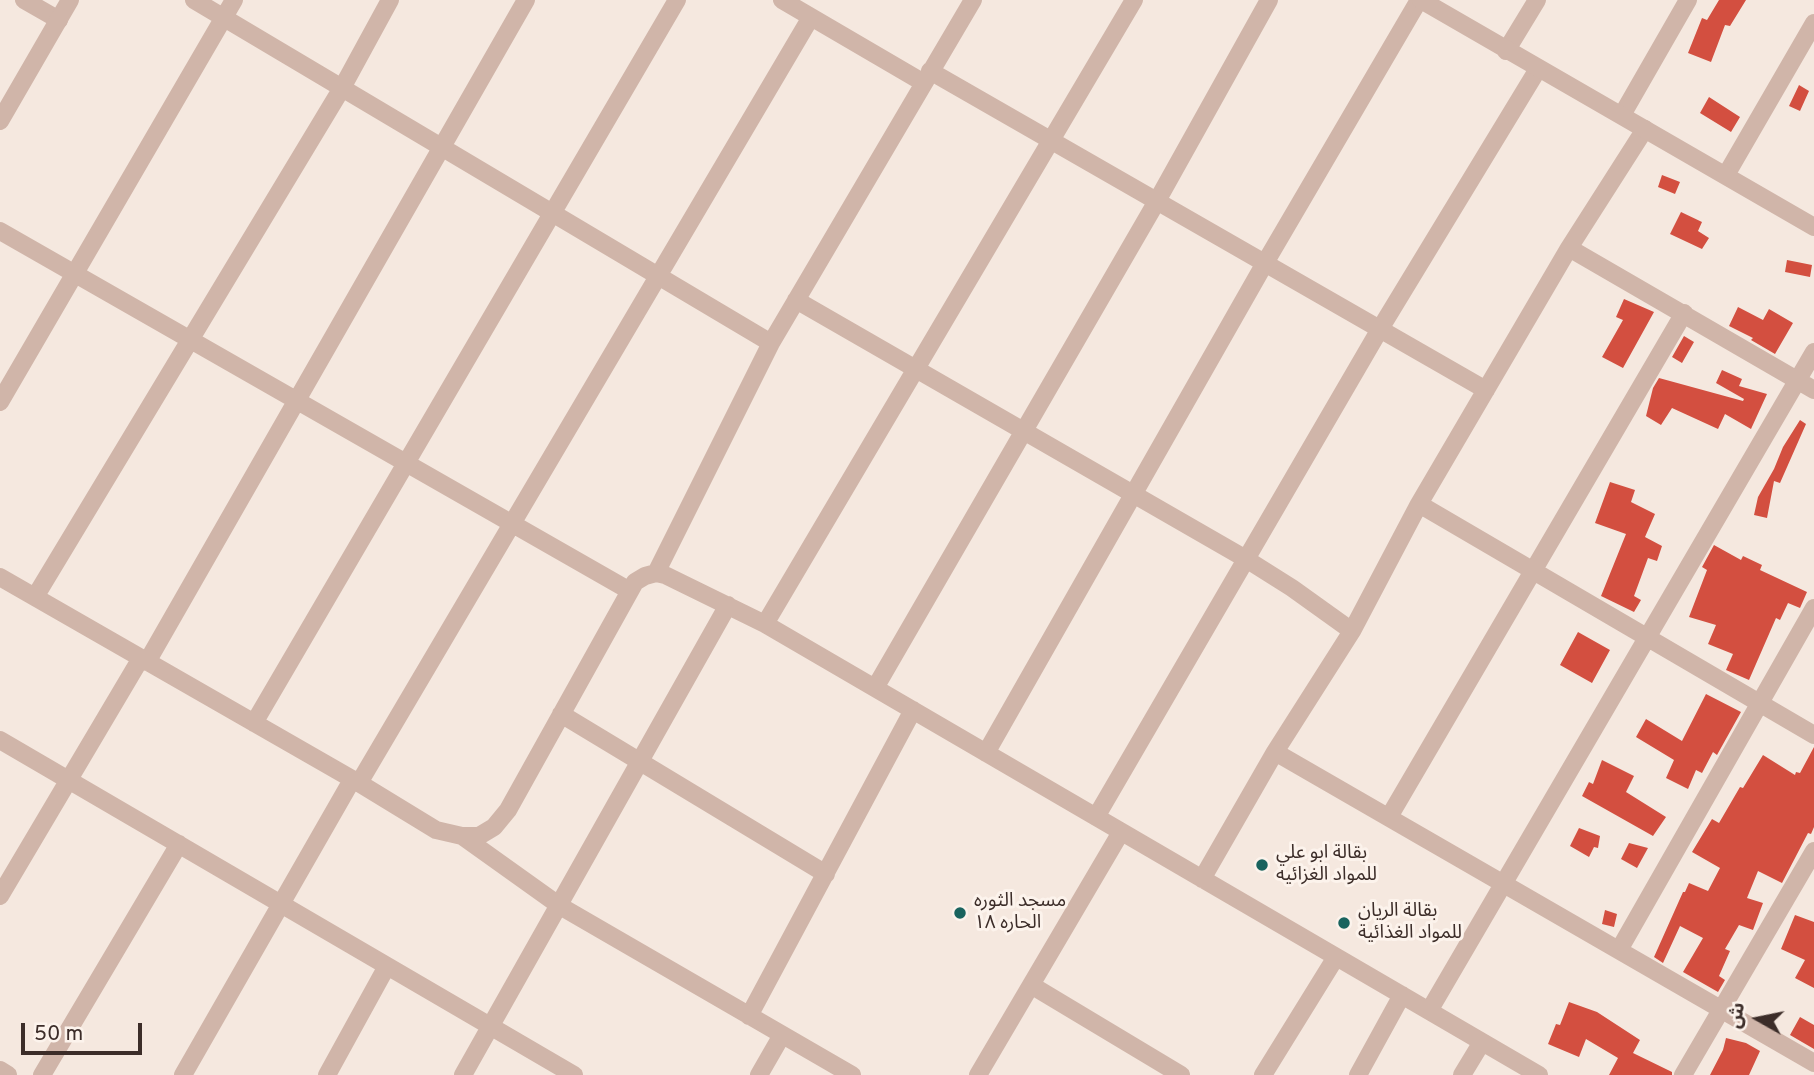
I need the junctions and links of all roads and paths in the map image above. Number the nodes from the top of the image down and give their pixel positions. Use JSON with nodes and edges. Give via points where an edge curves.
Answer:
{"nodes":[{"id":1,"x":24,"y":0,"type":"edge"},
{"id":2,"x":70,"y":0,"type":"edge"},
{"id":3,"x":194,"y":0,"type":"edge"},
{"id":4,"x":234,"y":0,"type":"edge"},
{"id":5,"x":390,"y":0,"type":"edge"},
{"id":6,"x":526,"y":0,"type":"edge"},
{"id":7,"x":677,"y":0,"type":"edge"},
{"id":8,"x":782,"y":0,"type":"edge"},
{"id":9,"x":973,"y":0,"type":"edge"},
{"id":10,"x":1134,"y":0,"type":"edge"},
{"id":11,"x":1269,"y":0,"type":"edge"},
{"id":12,"x":1420,"y":0,"type":"edge"},
{"id":13,"x":1537,"y":0,"type":"edge"},
{"id":14,"x":1688,"y":0,"type":"edge"},
{"id":15,"x":811,"y":17,"type":"junction"},
{"id":16,"x":224,"y":18,"type":"junction"},
{"id":17,"x":58,"y":20,"type":"junction"},
{"id":18,"x":1814,"y":23,"type":"edge"},
{"id":19,"x":1506,"y":51,"type":"junction"},
{"id":20,"x":1806,"y":54,"type":"edge"},
{"id":21,"x":1538,"y":69,"type":"junction"},
{"id":22,"x":927,"y":77,"type":"junction"},
{"id":23,"x":342,"y":88,"type":"junction"},
{"id":24,"x":1622,"y":115,"type":"junction"},
{"id":25,"x":0,"y":121,"type":"edge"},
{"id":26,"x":1645,"y":129,"type":"junction"},
{"id":27,"x":1050,"y":140,"type":"junction"},
{"id":28,"x":441,"y":146,"type":"junction"},
{"id":29,"x":1726,"y":175,"type":"junction"},
{"id":30,"x":1157,"y":201,"type":"junction"},
{"id":31,"x":553,"y":213,"type":"junction"},
{"id":32,"x":1814,"y":228,"type":"edge"},
{"id":33,"x":0,"y":231,"type":"edge"},
{"id":34,"x":1569,"y":248,"type":"junction"},
{"id":35,"x":1265,"y":263,"type":"junction"},
{"id":36,"x":75,"y":274,"type":"junction"},
{"id":37,"x":659,"y":276,"type":"junction"},
{"id":38,"x":796,"y":300,"type":"junction"},
{"id":39,"x":1684,"y":313,"type":"junction"},
{"id":40,"x":1380,"y":329,"type":"junction"},
{"id":41,"x":190,"y":340,"type":"junction"},
{"id":42,"x":771,"y":343,"type":"junction"},
{"id":43,"x":1814,"y":352,"type":"edge"},
{"id":44,"x":915,"y":368,"type":"junction"},
{"id":45,"x":1797,"y":380,"type":"junction"},
{"id":46,"x":1486,"y":390,"type":"junction"},
{"id":47,"x":1814,"y":390,"type":"edge"},
{"id":48,"x":295,"y":400,"type":"junction"},
{"id":49,"x":0,"y":402,"type":"edge"},
{"id":50,"x":1024,"y":430,"type":"junction"},
{"id":51,"x":406,"y":463,"type":"junction"},
{"id":52,"x":1134,"y":493,"type":"junction"},
{"id":53,"x":1419,"y":504,"type":"junction"},
{"id":54,"x":512,"y":524,"type":"junction"},
{"id":55,"x":1246,"y":559,"type":"junction"},
{"id":56,"x":1533,"y":571,"type":"junction"},
{"id":57,"x":656,"y":573,"type":"junction"},
{"id":58,"x":0,"y":577,"type":"edge"},
{"id":59,"x":630,"y":591,"type":"junction"},
{"id":60,"x":35,"y":597,"type":"junction"},
{"id":61,"x":728,"y":605,"type":"junction"},
{"id":62,"x":1814,"y":608,"type":"edge"},
{"id":63,"x":765,"y":624,"type":"junction"},
{"id":64,"x":1352,"y":631,"type":"junction"},
{"id":65,"x":1647,"y":638,"type":"junction"},
{"id":66,"x":144,"y":660,"type":"junction"},
{"id":67,"x":876,"y":688,"type":"junction"},
{"id":68,"x":1760,"y":704,"type":"junction"},
{"id":69,"x":913,"y":710,"type":"junction"},
{"id":70,"x":561,"y":714,"type":"junction"},
{"id":71,"x":254,"y":723,"type":"junction"},
{"id":72,"x":1814,"y":736,"type":"edge"},
{"id":73,"x":0,"y":740,"type":"edge"},
{"id":74,"x":1275,"y":752,"type":"junction"},
{"id":75,"x":986,"y":753,"type":"junction"},
{"id":76,"x":640,"y":761,"type":"junction"},
{"id":77,"x":69,"y":780,"type":"junction"},
{"id":78,"x":356,"y":781,"type":"junction"},
{"id":79,"x":1096,"y":817,"type":"junction"},
{"id":80,"x":1389,"y":817,"type":"junction"},
{"id":81,"x":1121,"y":832,"type":"junction"},
{"id":82,"x":462,"y":836,"type":"junction"},
{"id":83,"x":179,"y":845,"type":"junction"},
{"id":84,"x":1814,"y":851,"type":"edge"},
{"id":85,"x":825,"y":874,"type":"junction"},
{"id":86,"x":1202,"y":879,"type":"junction"},
{"id":87,"x":1503,"y":883,"type":"junction"},
{"id":88,"x":0,"y":896,"type":"edge"},
{"id":89,"x":281,"y":904,"type":"junction"},
{"id":90,"x":560,"y":906,"type":"junction"},
{"id":91,"x":1619,"y":950,"type":"junction"},
{"id":92,"x":1336,"y":957,"type":"junction"},
{"id":93,"x":387,"y":966,"type":"junction"},
{"id":94,"x":1031,"y":985,"type":"junction"},
{"id":95,"x":1402,"y":995,"type":"junction"},
{"id":96,"x":1721,"y":1009,"type":"junction"},
{"id":97,"x":1429,"y":1011,"type":"junction"},
{"id":98,"x":750,"y":1016,"type":"junction"},
{"id":99,"x":491,"y":1026,"type":"junction"},
{"id":100,"x":782,"y":1035,"type":"junction"},
{"id":101,"x":1482,"y":1042,"type":"junction"},
{"id":102,"x":1814,"y":1063,"type":"edge"},
{"id":103,"x":0,"y":1070,"type":"edge"},
{"id":104,"x":8,"y":1075,"type":"edge"},
{"id":105,"x":42,"y":1075,"type":"edge"},
{"id":106,"x":183,"y":1075,"type":"edge"},
{"id":107,"x":327,"y":1075,"type":"edge"},
{"id":108,"x":463,"y":1075,"type":"edge"},
{"id":109,"x":574,"y":1075,"type":"edge"},
{"id":110,"x":759,"y":1075,"type":"edge"},
{"id":111,"x":852,"y":1075,"type":"edge"},
{"id":112,"x":978,"y":1075,"type":"edge"},
{"id":113,"x":1181,"y":1075,"type":"edge"},
{"id":114,"x":1263,"y":1075,"type":"edge"},
{"id":115,"x":1358,"y":1075,"type":"edge"},
{"id":116,"x":1462,"y":1075,"type":"edge"},
{"id":117,"x":1539,"y":1075,"type":"edge"},
{"id":118,"x":1683,"y":1075,"type":"edge"}],
"edges":[{"from":1,"to":17,"type":"street"},
{"from":2,"to":17,"type":"street"},
{"from":3,"to":16,"type":"street"},
{"from":4,"to":16,"type":"street"},
{"from":5,"to":23,"type":"street"},
{"from":6,"to":28,"type":"street"},
{"from":7,"to":31,"type":"street"},
{"from":8,"to":15,"type":"street"},
{"from":9,"to":22,"type":"street"},
{"from":10,"to":27,"type":"street"},
{"from":11,"to":30,"type":"street"},
{"from":12,"to":19,"type":"street"},
{"from":12,"to":35,"type":"street"},
{"from":13,"to":19,"type":"street"},
{"from":14,"to":24,"type":"street"},
{"from":15,"to":22,"type":"street"},
{"from":15,"to":37,"type":"street"},
{"from":16,"to":23,"type":"street"},
{"from":16,"to":36,"type":"street"},
{"from":17,"to":25,"type":"street"},
{"from":18,"to":20,"type":"street"},
{"from":19,"to":21,"type":"street"},
{"from":20,"to":29,"type":"street"},
{"from":21,"to":24,"type":"street"},
{"from":21,"to":40,"type":"street"},
{"from":22,"to":27,"type":"street"},
{"from":22,"to":38,"type":"street"},
{"from":23,"to":28,"type":"street"},
{"from":23,"to":41,"type":"street"},
{"from":24,"to":26,"type":"street"},
{"from":26,"to":29,"type":"street"},
{"from":26,"to":34,"type":"street"},
{"from":27,"to":30,"type":"street"},
{"from":27,"to":44,"type":"street"},
{"from":28,"to":31,"type":"street"},
{"from":28,"to":48,"type":"street"},
{"from":29,"to":32,"type":"street"},
{"from":30,"to":35,"type":"street"},
{"from":30,"to":50,"type":"street"},
{"from":31,"to":37,"type":"street"},
{"from":31,"to":51,"type":"street"},
{"from":33,"to":36,"type":"street"},
{"from":34,"to":39,"type":"street"},
{"from":34,"to":46,"type":"street"},
{"from":35,"to":40,"type":"street"},
{"from":35,"to":52,"type":"street"},
{"from":36,"to":41,"type":"street"},
{"from":36,"to":49,"type":"street"},
{"from":37,"to":42,"type":"street"},
{"from":37,"to":54,"type":"street"},
{"from":38,"to":42,"type":"street"},
{"from":38,"to":44,"type":"street"},
{"from":39,"to":45,"type":"street"},
{"from":39,"to":56,"type":"street"},
{"from":40,"to":46,"type":"street"},
{"from":40,"to":55,"type":"street"},
{"from":41,"to":48,"type":"street"},
{"from":41,"to":60,"type":"street"},
{"from":42,"to":57,"type":"street"},
{"from":43,"to":45,"type":"street"},
{"from":44,"to":50,"type":"street"},
{"from":44,"to":63,"type":"street"},
{"from":45,"to":47,"type":"street"},
{"from":45,"to":65,"type":"street"},
{"from":46,"to":53,"type":"street"},
{"from":48,"to":51,"type":"street"},
{"from":48,"to":66,"type":"street"},
{"from":50,"to":52,"type":"street"},
{"from":50,"to":67,"type":"street"},
{"from":51,"to":54,"type":"street"},
{"from":51,"to":71,"type":"street"},
{"from":52,"to":55,"type":"street"},
{"from":52,"to":75,"type":"street"},
{"from":53,"to":56,"type":"street"},
{"from":53,"to":64,"type":"street"},
{"from":54,"to":59,"type":"street"},
{"from":54,"to":78,"type":"street"},
{"from":55,"to":64,"type":"street"},
{"from":55,"to":79,"type":"street"},
{"from":56,"to":65,"type":"street"},
{"from":56,"to":80,"type":"street"},
{"from":57,"to":59,"type":"street","via":[[635,582]]},
{"from":57,"to":61,"type":"street"},
{"from":58,"to":60,"type":"street"},
{"from":59,"to":70,"type":"street"},
{"from":60,"to":66,"type":"street"},
{"from":61,"to":63,"type":"street"},
{"from":61,"to":76,"type":"street"},
{"from":62,"to":68,"type":"street"},
{"from":63,"to":67,"type":"street"},
{"from":64,"to":74,"type":"street"},
{"from":65,"to":68,"type":"street"},
{"from":65,"to":87,"type":"street"},
{"from":66,"to":71,"type":"street"},
{"from":66,"to":77,"type":"street"},
{"from":67,"to":69,"type":"street"},
{"from":68,"to":72,"type":"street"},
{"from":68,"to":91,"type":"street"},
{"from":69,"to":75,"type":"street"},
{"from":69,"to":85,"type":"street"},
{"from":70,"to":76,"type":"street"},
{"from":70,"to":82,"type":"street","via":[[509,810],[494,827],[479,835]]},
{"from":71,"to":78,"type":"street"},
{"from":73,"to":77,"type":"street"},
{"from":74,"to":80,"type":"street"},
{"from":74,"to":86,"type":"street"},
{"from":75,"to":79,"type":"street"},
{"from":76,"to":85,"type":"street"},
{"from":76,"to":90,"type":"street"},
{"from":77,"to":83,"type":"street"},
{"from":77,"to":88,"type":"street"},
{"from":78,"to":82,"type":"street","via":[[436,830]]},
{"from":78,"to":89,"type":"street"},
{"from":79,"to":81,"type":"street"},
{"from":80,"to":87,"type":"street"},
{"from":81,"to":86,"type":"street"},
{"from":81,"to":94,"type":"street"},
{"from":82,"to":90,"type":"street"},
{"from":83,"to":89,"type":"street"},
{"from":83,"to":105,"type":"street"},
{"from":84,"to":96,"type":"street"},
{"from":85,"to":98,"type":"street"},
{"from":86,"to":92,"type":"street"},
{"from":87,"to":91,"type":"street"},
{"from":87,"to":97,"type":"street"},
{"from":89,"to":93,"type":"street"},
{"from":89,"to":106,"type":"street"},
{"from":90,"to":98,"type":"street"},
{"from":90,"to":99,"type":"street"},
{"from":91,"to":96,"type":"street"},
{"from":92,"to":95,"type":"street"},
{"from":92,"to":114,"type":"street"},
{"from":93,"to":99,"type":"street"},
{"from":93,"to":107,"type":"street"},
{"from":94,"to":112,"type":"street"},
{"from":94,"to":113,"type":"street"},
{"from":95,"to":97,"type":"street"},
{"from":95,"to":115,"type":"street"},
{"from":96,"to":102,"type":"street"},
{"from":96,"to":118,"type":"street"},
{"from":97,"to":101,"type":"street"},
{"from":98,"to":100,"type":"street"},
{"from":99,"to":108,"type":"street"},
{"from":99,"to":109,"type":"street"},
{"from":100,"to":110,"type":"street"},
{"from":100,"to":111,"type":"street"},
{"from":101,"to":116,"type":"street"},
{"from":101,"to":117,"type":"street"},
{"from":103,"to":104,"type":"street"}]}
